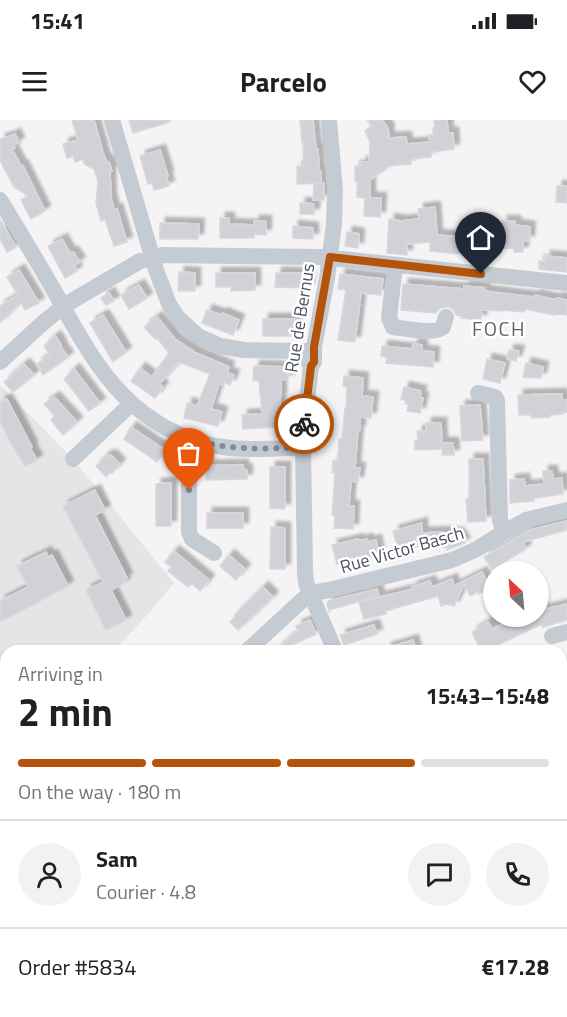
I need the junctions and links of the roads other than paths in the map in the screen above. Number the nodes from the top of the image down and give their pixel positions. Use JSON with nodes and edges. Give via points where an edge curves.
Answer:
{"nodes":[{"id":1,"x":112,"y":120,"type":"edge"},
{"id":2,"x":329,"y":120,"type":"edge"},
{"id":3,"x":0,"y":200,"type":"edge"},
{"id":4,"x":330,"y":257,"type":"junction"},
{"id":5,"x":152,"y":258,"type":"junction"},
{"id":6,"x":395,"y":265,"type":"junction"},
{"id":7,"x":567,"y":283,"type":"edge"},
{"id":8,"x":62,"y":308,"type":"junction"},
{"id":9,"x":446,"y":317,"type":"dead end"},
{"id":10,"x":310,"y":355,"type":"junction"},
{"id":11,"x":0,"y":362,"type":"edge"},
{"id":12,"x":478,"y":393,"type":"dead end"},
{"id":13,"x":131,"y":404,"type":"junction"},
{"id":14,"x":189,"y":438,"type":"junction"},
{"id":15,"x":303,"y":447,"type":"junction"},
{"id":16,"x":73,"y":459,"type":"dead end"},
{"id":17,"x":567,"y":510,"type":"edge"},
{"id":18,"x":504,"y":532,"type":"junction"},
{"id":19,"x":214,"y":553,"type":"dead end"},
{"id":20,"x":310,"y":593,"type":"junction"},
{"id":21,"x":254,"y":645,"type":"edge"},
{"id":22,"x":332,"y":645,"type":"edge"}],
"edges":[{"from":1,"to":5,"type":"street"},
{"from":2,"to":4,"type":"street","name":"Rue de Bernus","via":[[334,190]]},
{"from":3,"to":8,"type":"street"},
{"from":4,"to":5,"type":"street"},
{"from":4,"to":6,"type":"street"},
{"from":4,"to":10,"type":"street","name":"Rue de Bernus"},
{"from":5,"to":8,"type":"street","via":[[140,261]]},
{"from":5,"to":10,"type":"street","via":[[178,318],[198,336],[230,349]]},
{"from":6,"to":7,"type":"street"},
{"from":6,"to":9,"type":"street","via":[[389,318],[393,327],[440,330]]},
{"from":8,"to":11,"type":"street"},
{"from":8,"to":13,"type":"street","via":[[101,370]]},
{"from":10,"to":15,"type":"street","name":"Rue de Bernus"},
{"from":12,"to":18,"type":"street","via":[[497,400],[500,520]]},
{"from":13,"to":14,"type":"street","via":[[160,425]]},
{"from":13,"to":16,"type":"street"},
{"from":14,"to":15,"type":"street","via":[[228,448]]},
{"from":14,"to":19,"type":"street","via":[[189,532],[192,539]]},
{"from":15,"to":20,"type":"street","name":"Rue de Bernus","via":[[305,571]]},
{"from":17,"to":18,"type":"street","name":"Rue Victor Basch","via":[[526,520]]},
{"from":18,"to":20,"type":"street","name":"Rue Victor Basch","via":[[452,560]]},
{"from":20,"to":21,"type":"street"},
{"from":20,"to":22,"type":"street","name":"Rue de Bernus"}]}
